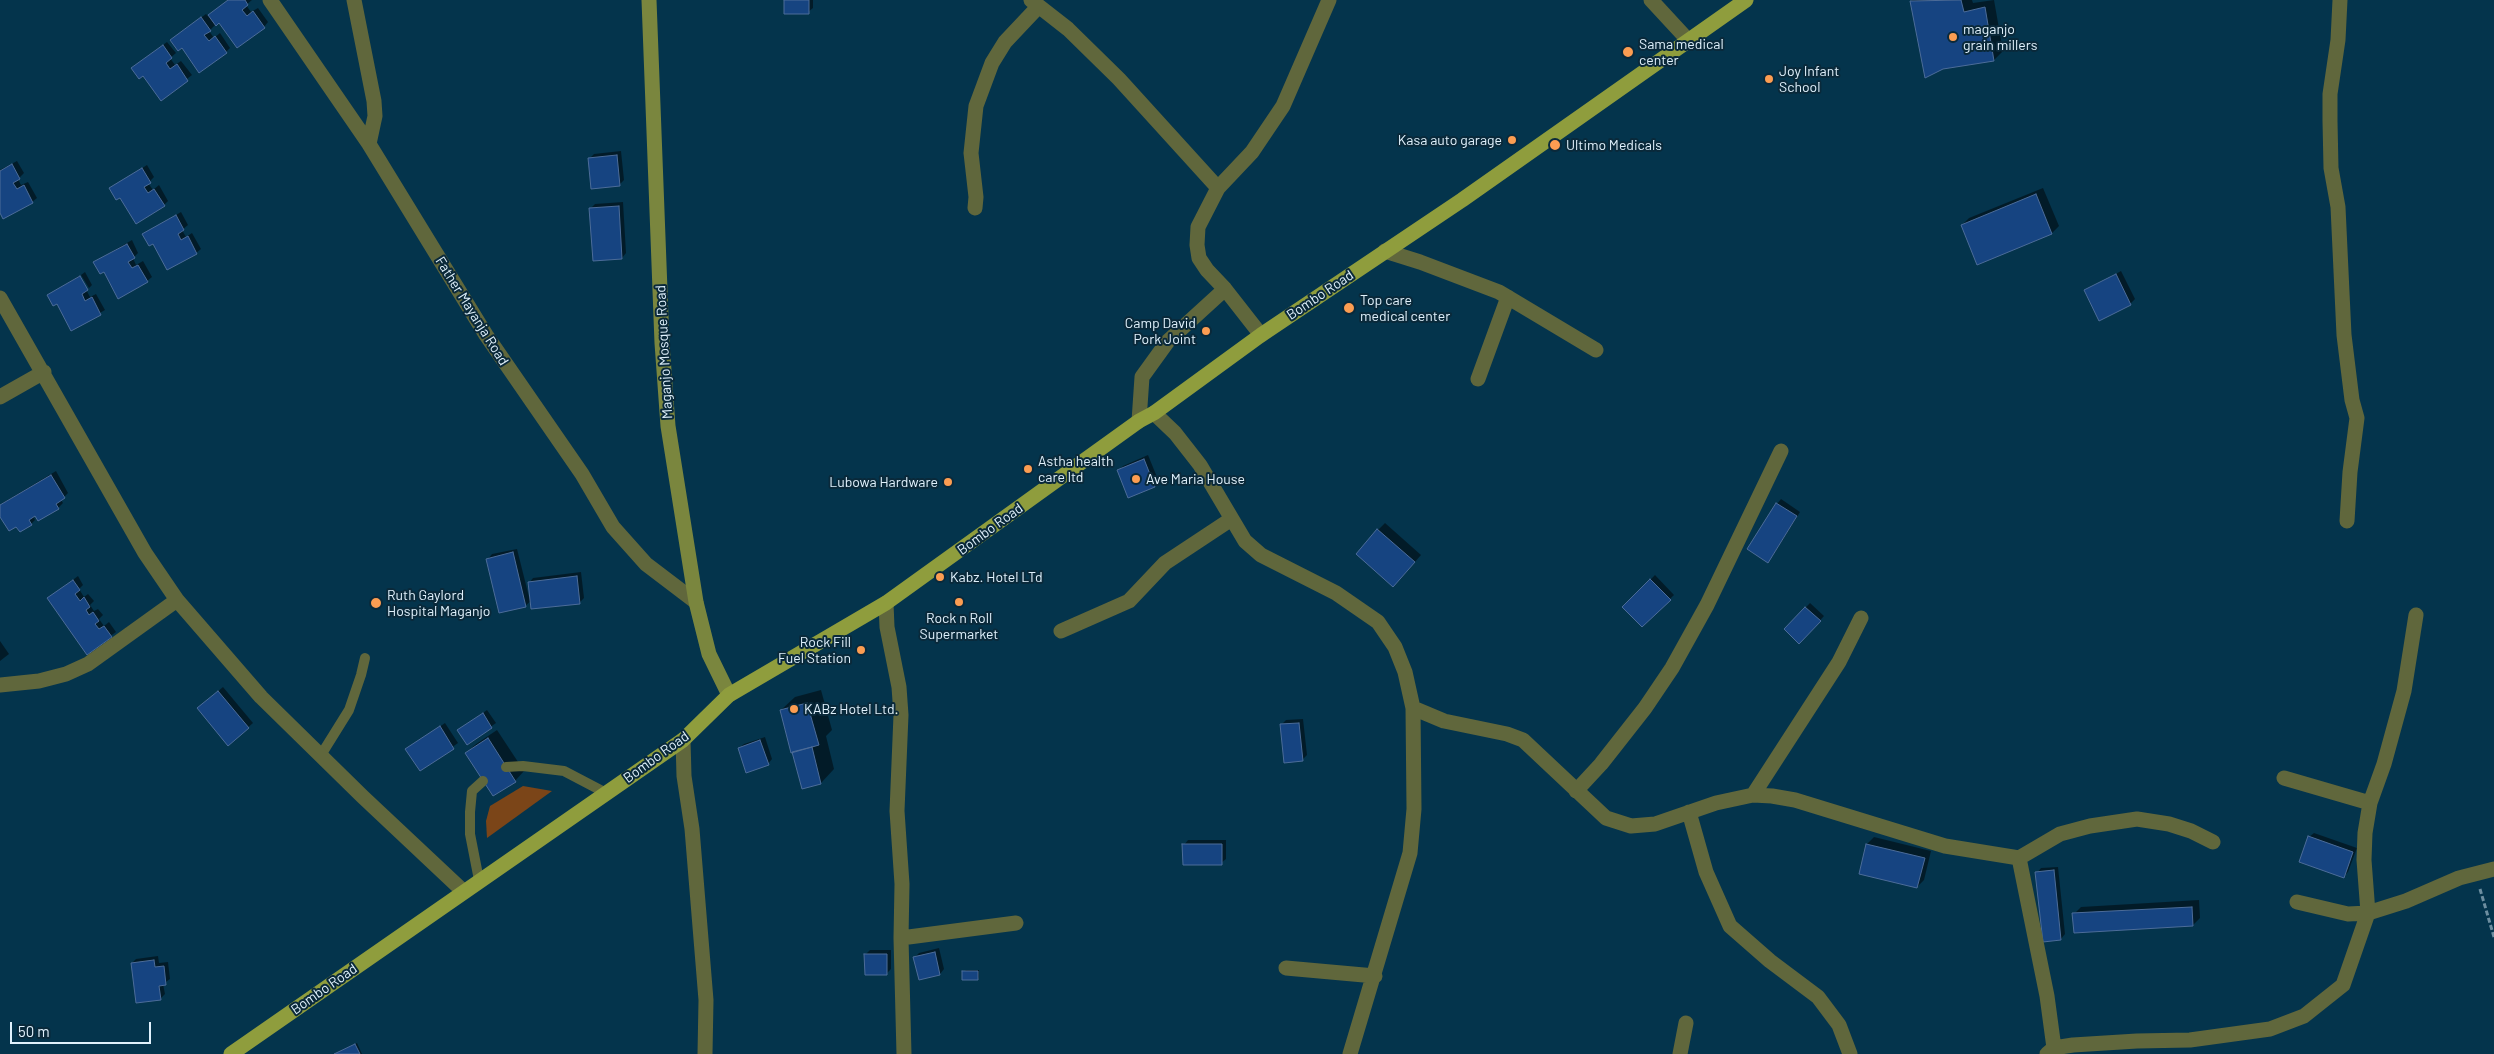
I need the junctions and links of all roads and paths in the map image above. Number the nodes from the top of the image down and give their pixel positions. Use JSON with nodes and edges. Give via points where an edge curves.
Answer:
{"nodes":[{"id":1,"x":270,"y":0,"type":"edge"},
{"id":2,"x":354,"y":0,"type":"edge"},
{"id":3,"x":649,"y":0,"type":"edge"},
{"id":4,"x":1329,"y":0,"type":"edge"},
{"id":5,"x":1651,"y":0,"type":"edge"},
{"id":6,"x":1746,"y":0,"type":"edge"},
{"id":7,"x":2340,"y":0,"type":"edge"},
{"id":8,"x":1034,"y":3,"type":"edge"},
{"id":9,"x":1688,"y":40,"type":"junction"},
{"id":10,"x":369,"y":144,"type":"junction"},
{"id":11,"x":1218,"y":188,"type":"junction"},
{"id":12,"x":975,"y":208,"type":"dead end"},
{"id":13,"x":1386,"y":252,"type":"junction"},
{"id":14,"x":1225,"y":289,"type":"junction"},
{"id":15,"x":1508,"y":297,"type":"junction"},
{"id":16,"x":0,"y":298,"type":"edge"},
{"id":17,"x":1261,"y":335,"type":"junction"},
{"id":18,"x":1596,"y":350,"type":"dead end"},
{"id":19,"x":44,"y":372,"type":"junction"},
{"id":20,"x":1478,"y":379,"type":"dead end"},
{"id":21,"x":0,"y":397,"type":"edge"},
{"id":22,"x":1154,"y":413,"type":"junction"},
{"id":23,"x":1138,"y":420,"type":"junction"},
{"id":24,"x":1781,"y":451,"type":"dead end"},
{"id":25,"x":1230,"y":520,"type":"junction"},
{"id":26,"x":2347,"y":521,"type":"dead end"},
{"id":27,"x":177,"y":600,"type":"junction"},
{"id":28,"x":696,"y":602,"type":"junction"},
{"id":29,"x":886,"y":603,"type":"junction"},
{"id":30,"x":2416,"y":615,"type":"dead end"},
{"id":31,"x":1861,"y":618,"type":"dead end"},
{"id":32,"x":1061,"y":632,"type":"dead end"},
{"id":33,"x":365,"y":658,"type":"dead end"},
{"id":34,"x":0,"y":685,"type":"edge"},
{"id":35,"x":729,"y":695,"type":"junction"},
{"id":36,"x":1413,"y":708,"type":"junction"},
{"id":37,"x":683,"y":740,"type":"junction"},
{"id":38,"x":321,"y":755,"type":"junction"},
{"id":39,"x":506,"y":767,"type":"dead end"},
{"id":40,"x":2284,"y":778,"type":"dead end"},
{"id":41,"x":483,"y":781,"type":"dead end"},
{"id":42,"x":1576,"y":791,"type":"junction"},
{"id":43,"x":606,"y":793,"type":"junction"},
{"id":44,"x":1753,"y":795,"type":"junction"},
{"id":45,"x":2370,"y":803,"type":"junction"},
{"id":46,"x":1689,"y":812,"type":"junction"},
{"id":47,"x":2214,"y":842,"type":"dead end"},
{"id":48,"x":2019,"y":858,"type":"junction"},
{"id":49,"x":2494,"y":869,"type":"edge"},
{"id":50,"x":2475,"y":874,"type":"junction"},
{"id":51,"x":480,"y":880,"type":"junction"},
{"id":52,"x":463,"y":891,"type":"junction"},
{"id":53,"x":2297,"y":902,"type":"dead end"},
{"id":54,"x":2368,"y":913,"type":"junction"},
{"id":55,"x":1016,"y":923,"type":"dead end"},
{"id":56,"x":2494,"y":937,"type":"edge"},
{"id":57,"x":901,"y":938,"type":"junction"},
{"id":58,"x":1286,"y":968,"type":"dead end"},
{"id":59,"x":1375,"y":976,"type":"junction"},
{"id":60,"x":1686,"y":1023,"type":"dead end"},
{"id":61,"x":2191,"y":1047,"type":"edge"},
{"id":62,"x":2051,"y":1051,"type":"edge"},
{"id":63,"x":231,"y":1054,"type":"edge"},
{"id":64,"x":704,"y":1054,"type":"edge"},
{"id":65,"x":904,"y":1054,"type":"edge"},
{"id":66,"x":1350,"y":1054,"type":"edge"},
{"id":67,"x":1680,"y":1054,"type":"edge"},
{"id":68,"x":1850,"y":1054,"type":"edge"}],
"edges":[{"from":1,"to":10,"type":"street","name":"Father Mayanja Road"},
{"from":2,"to":10,"type":"street","via":[[374,101]]},
{"from":3,"to":28,"type":"street","name":"Maganjo Mosque Road","via":[[668,426]]},
{"from":4,"to":11,"type":"street","via":[[1283,106],[1252,152]]},
{"from":5,"to":9,"type":"street"},
{"from":6,"to":9,"type":"main road","name":"Bombo Road"},
{"from":7,"to":26,"type":"street","via":[[2330,121],[2344,335],[2357,418]]},
{"from":8,"to":11,"type":"street","via":[[1068,29],[1120,79]]},
{"from":8,"to":12,"type":"street","via":[[992,63],[976,106],[971,153]]},
{"from":9,"to":13,"type":"main road","name":"Bombo Road"},
{"from":10,"to":28,"type":"street","name":"Father Mayanja Road","via":[[486,335],[582,474],[613,527],[646,564]]},
{"from":11,"to":14,"type":"street","via":[[1198,227],[1197,246],[1199,258]]},
{"from":13,"to":15,"type":"street"},
{"from":13,"to":17,"type":"main road","name":"Bombo Road"},
{"from":14,"to":17,"type":"street"},
{"from":14,"to":23,"type":"street","via":[[1168,341],[1142,377]]},
{"from":15,"to":18,"type":"street"},
{"from":15,"to":20,"type":"street"},
{"from":16,"to":19,"type":"street"},
{"from":17,"to":22,"type":"main road","name":"Bombo Road"},
{"from":19,"to":21,"type":"street"},
{"from":19,"to":27,"type":"street","via":[[145,553]]},
{"from":22,"to":23,"type":"main road","name":"Bombo Road"},
{"from":22,"to":25,"type":"street","via":[[1200,465]]},
{"from":23,"to":29,"type":"main road","name":"Bombo Road"},
{"from":24,"to":42,"type":"street","via":[[1707,605],[1672,668],[1645,708]]},
{"from":25,"to":32,"type":"street","via":[[1165,563],[1128,601]]},
{"from":25,"to":36,"type":"street","via":[[1245,541],[1261,555],[1336,593],[1378,622],[1395,646],[1406,672]]},
{"from":27,"to":34,"type":"street","via":[[88,664],[39,681]]},
{"from":27,"to":38,"type":"street","via":[[261,696]]},
{"from":28,"to":35,"type":"street","name":"Maganjo Mosque Road","via":[[709,654]]},
{"from":29,"to":35,"type":"main road","name":"Bombo Road"},
{"from":29,"to":57,"type":"street","via":[[901,715],[897,811],[902,884]]},
{"from":30,"to":45,"type":"street","via":[[2404,692]]},
{"from":31,"to":44,"type":"street","via":[[1839,662]]},
{"from":33,"to":38,"type":"lane","via":[[349,710]]},
{"from":35,"to":37,"type":"main road","name":"Bombo Road"},
{"from":36,"to":42,"type":"street","via":[[1444,721],[1522,740]]},
{"from":36,"to":59,"type":"street","via":[[1414,809],[1410,853]]},
{"from":37,"to":43,"type":"main road","name":"Bombo Road"},
{"from":37,"to":64,"type":"street","via":[[706,990]]},
{"from":38,"to":52,"type":"street"},
{"from":39,"to":43,"type":"lane","via":[[564,771]]},
{"from":40,"to":45,"type":"street"},
{"from":41,"to":51,"type":"lane","via":[[472,791],[470,812],[470,834]]},
{"from":42,"to":46,"type":"street","via":[[1606,818],[1631,826],[1655,824]]},
{"from":43,"to":51,"type":"main road","name":"Bombo Road"},
{"from":44,"to":46,"type":"street"},
{"from":44,"to":48,"type":"street","via":[[1795,800],[1945,846]]},
{"from":45,"to":54,"type":"street","via":[[2364,860]]},
{"from":46,"to":68,"type":"street","via":[[1706,872],[1730,926],[1818,997],[1839,1025]]},
{"from":47,"to":48,"type":"street","via":[[2169,824],[2137,819],[2060,834]]},
{"from":48,"to":62,"type":"street","via":[[2047,996]]},
{"from":49,"to":50,"type":"street"},
{"from":50,"to":54,"type":"street"},
{"from":50,"to":56,"type":"path"},
{"from":51,"to":52,"type":"main road","name":"Bombo Road"},
{"from":52,"to":63,"type":"main road","name":"Bombo Road"},
{"from":53,"to":54,"type":"street","via":[[2348,914]]},
{"from":54,"to":61,"type":"street","via":[[2343,985],[2304,1016],[2270,1029]]},
{"from":55,"to":57,"type":"street"},
{"from":57,"to":65,"type":"street"},
{"from":58,"to":59,"type":"street"},
{"from":59,"to":66,"type":"street"},
{"from":60,"to":67,"type":"street"},
{"from":61,"to":62,"type":"street","via":[[2137,1041]]}]}
